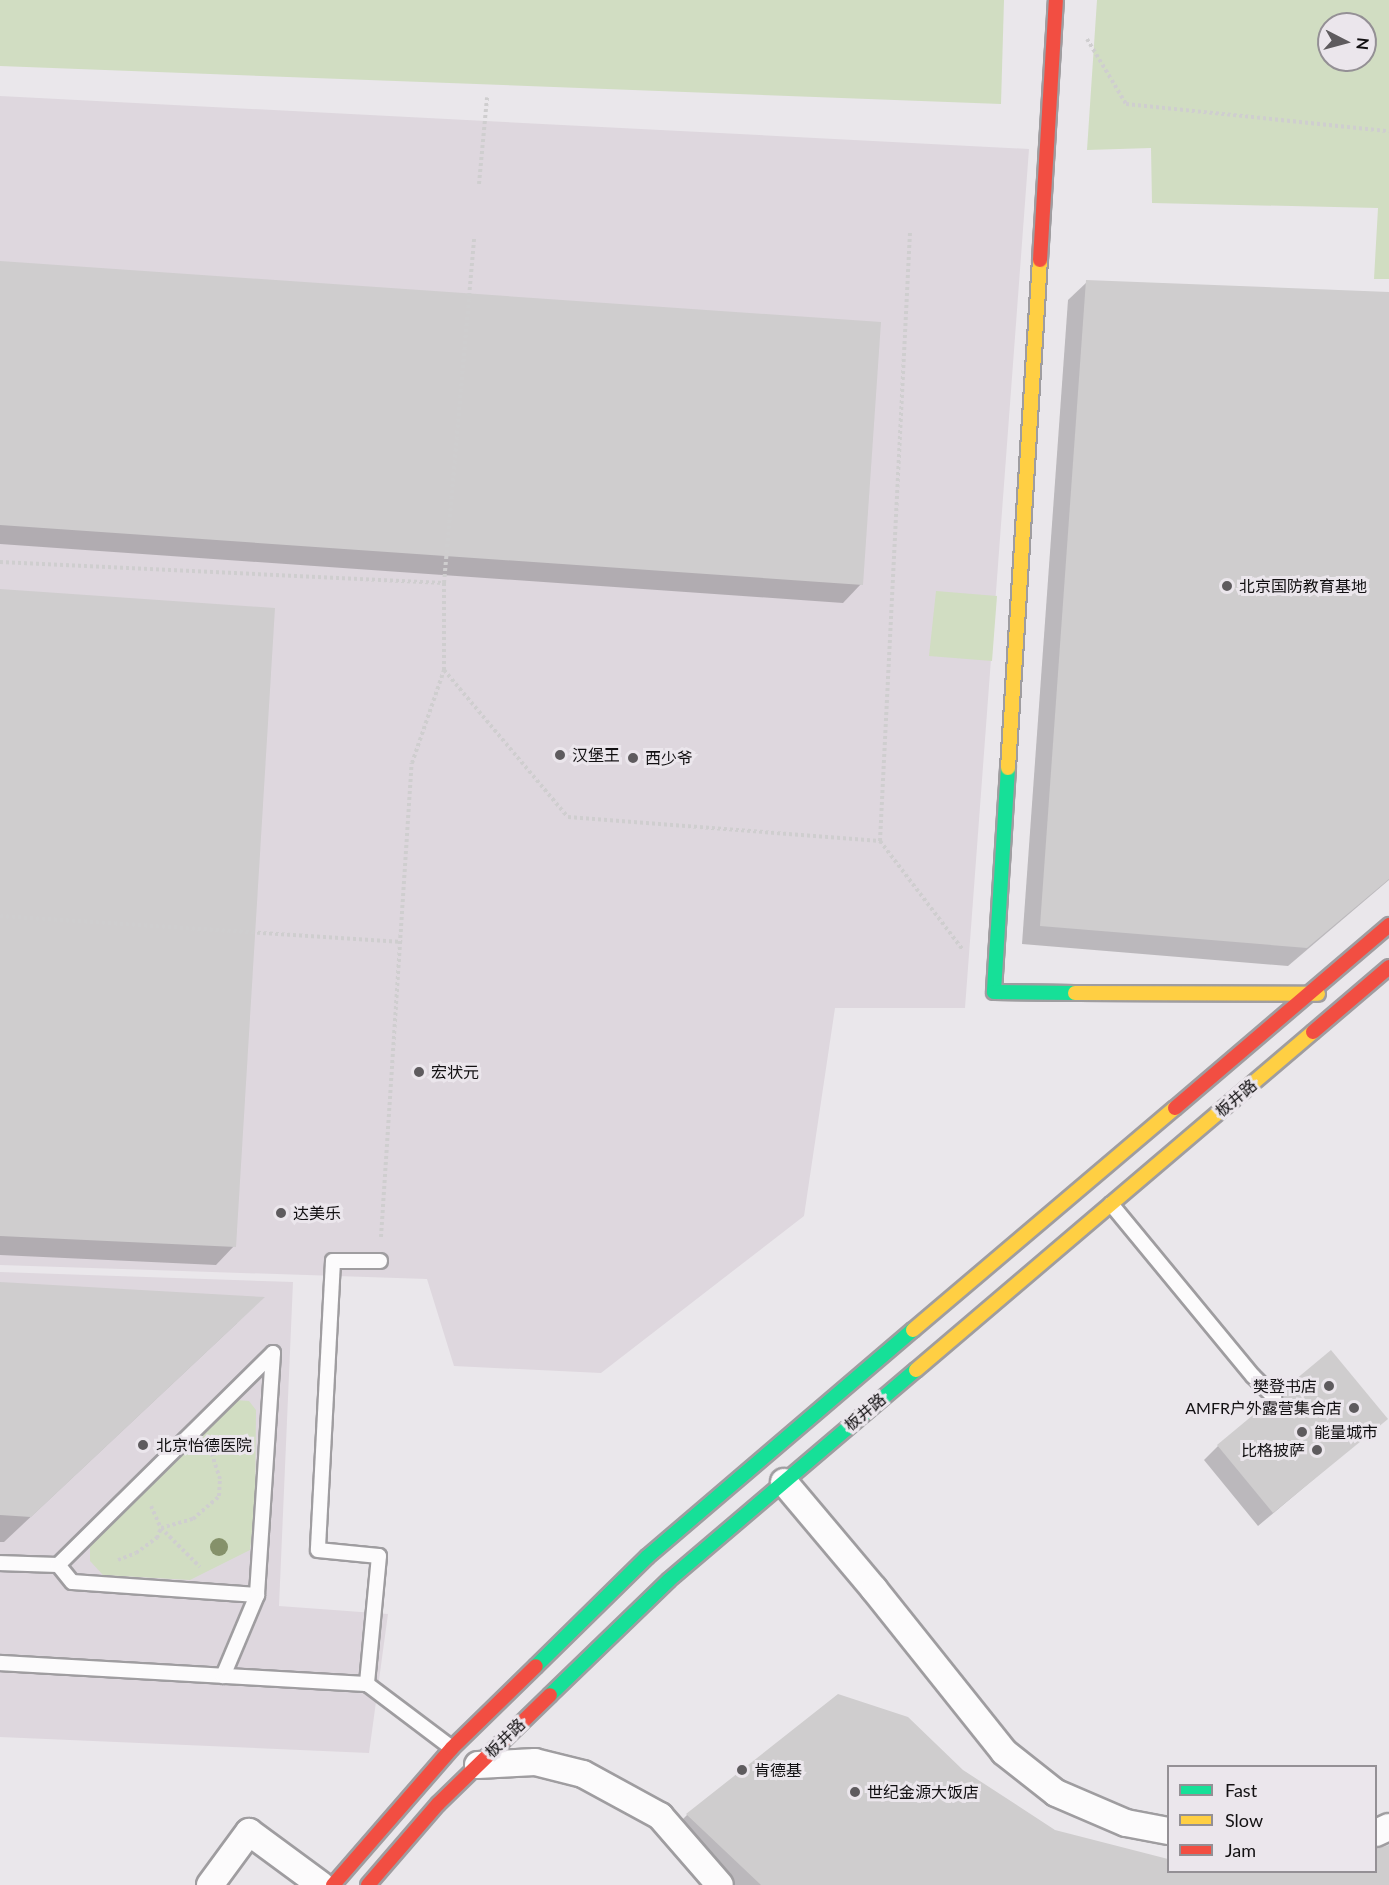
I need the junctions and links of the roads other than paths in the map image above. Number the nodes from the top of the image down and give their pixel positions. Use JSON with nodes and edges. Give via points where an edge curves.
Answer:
{"nodes":[{"id":1,"x":1056,"y":0,"type":"edge"},
{"id":2,"x":1389,"y":925,"type":"edge"},
{"id":3,"x":1386,"y":977,"type":"edge"},
{"id":4,"x":1309,"y":992,"type":"junction"},
{"id":5,"x":1352,"y":999,"type":"junction"},
{"id":6,"x":1110,"y":1204,"type":"junction"},
{"id":7,"x":380,"y":1262,"type":"road end"},
{"id":8,"x":1275,"y":1396,"type":"dead end"},
{"id":9,"x":784,"y":1482,"type":"junction"},
{"id":10,"x":0,"y":1563,"type":"edge"},
{"id":11,"x":58,"y":1565,"type":"junction"},
{"id":12,"x":257,"y":1595,"type":"junction"},
{"id":13,"x":0,"y":1663,"type":"edge"},
{"id":14,"x":223,"y":1676,"type":"junction"},
{"id":15,"x":367,"y":1684,"type":"junction"},
{"id":16,"x":452,"y":1748,"type":"junction"},
{"id":17,"x":478,"y":1765,"type":"junction"},
{"id":18,"x":1167,"y":1831,"type":"edge"},
{"id":19,"x":210,"y":1885,"type":"edge"},
{"id":20,"x":321,"y":1885,"type":"edge"},
{"id":21,"x":333,"y":1885,"type":"edge"},
{"id":22,"x":368,"y":1885,"type":"edge"},
{"id":23,"x":720,"y":1885,"type":"edge"}],
"edges":[{"from":1,"to":4,"type":"street","via":[[994,992]]},
{"from":2,"to":4,"type":"street"},
{"from":3,"to":5,"type":"street","name":"板井路"},
{"from":4,"to":5,"type":"street"},
{"from":4,"to":16,"type":"street","via":[[647,1557]]},
{"from":5,"to":6,"type":"street","name":"板井路"},
{"from":6,"to":8,"type":"lane","via":[[1253,1376]]},
{"from":6,"to":9,"type":"street","name":"板井路"},
{"from":7,"to":15,"type":"lane","via":[[333,1261],[318,1550],[379,1556]]},
{"from":9,"to":17,"type":"street","name":"板井路","via":[[669,1580]]},
{"from":9,"to":18,"type":"street","via":[[1004,1752],[1056,1793],[1126,1823]]},
{"from":10,"to":11,"type":"lane"},
{"from":11,"to":12,"type":"lane","via":[[72,1582]]},
{"from":11,"to":12,"type":"lane","via":[[273,1353]]},
{"from":12,"to":14,"type":"lane"},
{"from":13,"to":14,"type":"lane"},
{"from":14,"to":15,"type":"lane"},
{"from":15,"to":16,"type":"lane"},
{"from":16,"to":21,"type":"street"},
{"from":17,"to":22,"type":"street","name":"板井路","via":[[438,1804]]},
{"from":17,"to":23,"type":"street","via":[[535,1762],[583,1774],[660,1816]]},
{"from":19,"to":20,"type":"street","via":[[249,1832]]}]}
